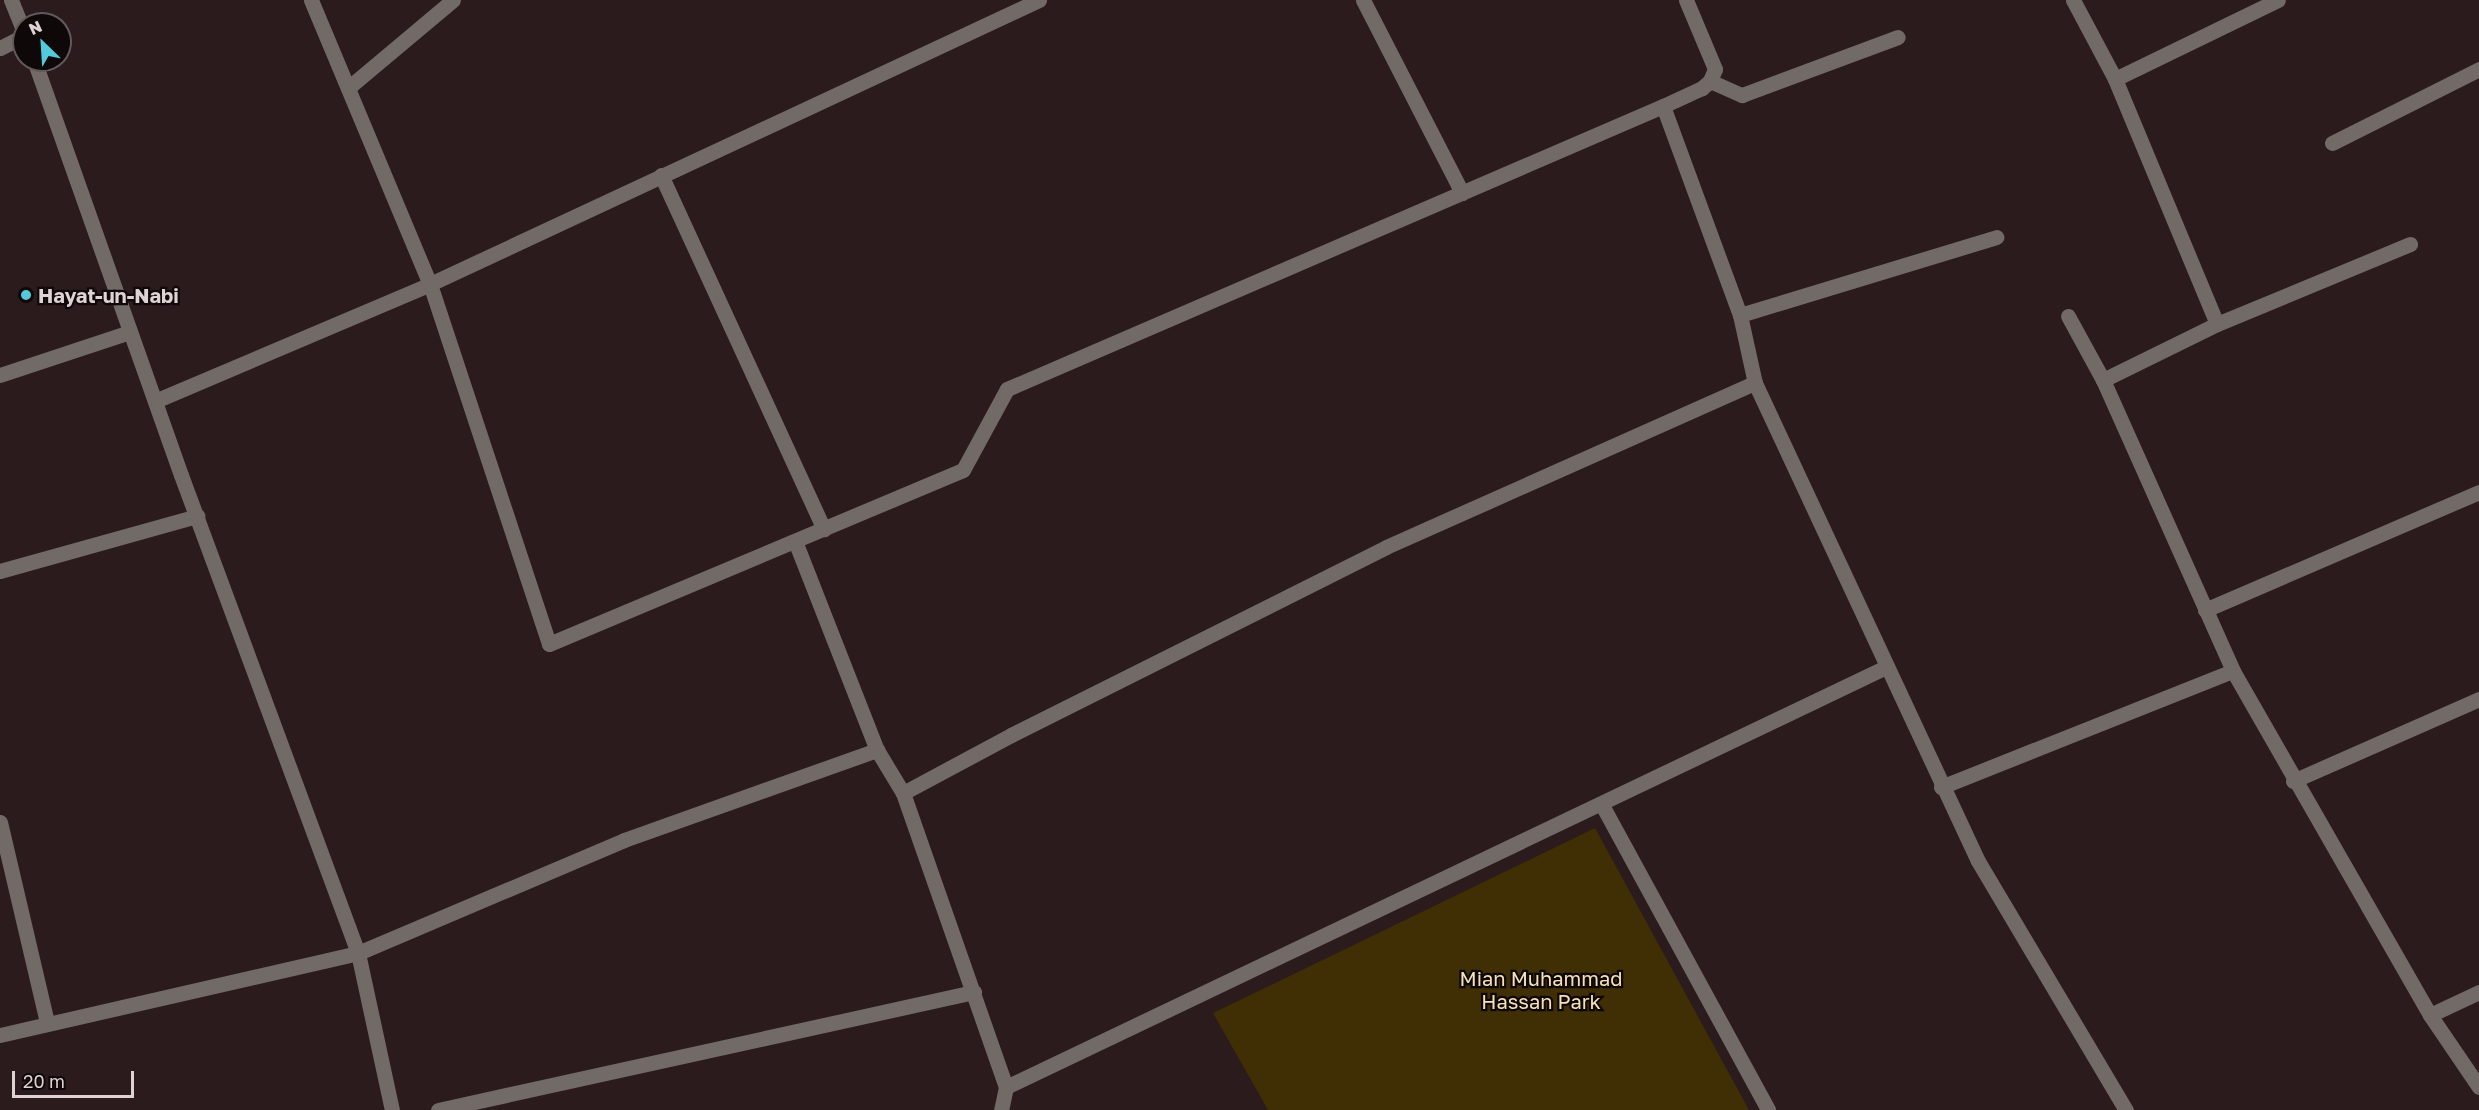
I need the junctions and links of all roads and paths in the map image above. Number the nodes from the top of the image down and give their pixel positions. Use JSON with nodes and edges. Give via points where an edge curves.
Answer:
{"nodes":[{"id":1,"x":311,"y":0,"type":"edge"},
{"id":2,"x":453,"y":0,"type":"edge"},
{"id":3,"x":1039,"y":0,"type":"edge"},
{"id":4,"x":1363,"y":0,"type":"edge"},
{"id":5,"x":1686,"y":0,"type":"edge"},
{"id":6,"x":2073,"y":0,"type":"edge"},
{"id":7,"x":2278,"y":0,"type":"edge"},
{"id":8,"x":1898,"y":37,"type":"dead end"},
{"id":9,"x":2479,"y":69,"type":"edge"},
{"id":10,"x":38,"y":72,"type":"edge"},
{"id":11,"x":2115,"y":79,"type":"junction"},
{"id":12,"x":1710,"y":81,"type":"junction"},
{"id":13,"x":348,"y":88,"type":"junction"},
{"id":14,"x":1663,"y":106,"type":"junction"},
{"id":15,"x":2332,"y":143,"type":"dead end"},
{"id":16,"x":661,"y":175,"type":"junction"},
{"id":17,"x":1462,"y":193,"type":"junction"},
{"id":18,"x":1996,"y":237,"type":"dead end"},
{"id":19,"x":2410,"y":244,"type":"dead end"},
{"id":20,"x":430,"y":284,"type":"junction"},
{"id":21,"x":1740,"y":315,"type":"junction"},
{"id":22,"x":2068,"y":316,"type":"dead end"},
{"id":23,"x":2217,"y":324,"type":"junction"},
{"id":24,"x":130,"y":332,"type":"junction"},
{"id":25,"x":0,"y":375,"type":"edge"},
{"id":26,"x":2103,"y":380,"type":"junction"},
{"id":27,"x":1755,"y":383,"type":"junction"},
{"id":28,"x":155,"y":401,"type":"junction"},
{"id":29,"x":2479,"y":492,"type":"edge"},
{"id":30,"x":196,"y":516,"type":"junction"},
{"id":31,"x":824,"y":529,"type":"junction"},
{"id":32,"x":795,"y":541,"type":"junction"},
{"id":33,"x":0,"y":572,"type":"edge"},
{"id":34,"x":2205,"y":610,"type":"junction"},
{"id":35,"x":1886,"y":667,"type":"junction"},
{"id":36,"x":2233,"y":671,"type":"junction"},
{"id":37,"x":2479,"y":699,"type":"edge"},
{"id":38,"x":877,"y":750,"type":"junction"},
{"id":39,"x":2293,"y":781,"type":"junction"},
{"id":40,"x":1941,"y":787,"type":"junction"},
{"id":41,"x":903,"y":793,"type":"junction"},
{"id":42,"x":1602,"y":805,"type":"junction"},
{"id":43,"x":0,"y":822,"type":"edge"},
{"id":44,"x":358,"y":953,"type":"junction"},
{"id":45,"x":974,"y":992,"type":"junction"},
{"id":46,"x":2479,"y":992,"type":"edge"},
{"id":47,"x":2430,"y":1015,"type":"junction"},
{"id":48,"x":47,"y":1023,"type":"junction"},
{"id":49,"x":0,"y":1035,"type":"edge"},
{"id":50,"x":1006,"y":1087,"type":"junction"},
{"id":51,"x":2479,"y":1087,"type":"edge"},
{"id":52,"x":392,"y":1110,"type":"edge"},
{"id":53,"x":438,"y":1110,"type":"edge"},
{"id":54,"x":1001,"y":1110,"type":"edge"},
{"id":55,"x":1768,"y":1110,"type":"edge"},
{"id":56,"x":2126,"y":1110,"type":"edge"}],
"edges":[{"from":1,"to":13,"type":"street"},
{"from":2,"to":13,"type":"street"},
{"from":3,"to":16,"type":"street"},
{"from":4,"to":17,"type":"street"},
{"from":5,"to":12,"type":"street","via":[[1713,55],[1715,69]]},
{"from":6,"to":11,"type":"street"},
{"from":7,"to":11,"type":"street"},
{"from":8,"to":12,"type":"street","via":[[1742,94]]},
{"from":9,"to":15,"type":"street"},
{"from":10,"to":24,"type":"street"},
{"from":11,"to":23,"type":"street"},
{"from":12,"to":14,"type":"street"},
{"from":13,"to":20,"type":"street"},
{"from":14,"to":17,"type":"street"},
{"from":14,"to":21,"type":"street"},
{"from":16,"to":20,"type":"street"},
{"from":16,"to":31,"type":"street"},
{"from":17,"to":31,"type":"street","via":[[1007,389],[963,470]]},
{"from":18,"to":21,"type":"street"},
{"from":19,"to":23,"type":"street"},
{"from":20,"to":28,"type":"street"},
{"from":20,"to":32,"type":"street","via":[[549,644]]},
{"from":21,"to":27,"type":"street"},
{"from":22,"to":26,"type":"street"},
{"from":23,"to":26,"type":"street"},
{"from":24,"to":25,"type":"street"},
{"from":24,"to":28,"type":"street"},
{"from":26,"to":34,"type":"street"},
{"from":27,"to":35,"type":"street"},
{"from":27,"to":41,"type":"street","via":[[1386,547]]},
{"from":28,"to":30,"type":"street"},
{"from":29,"to":34,"type":"street"},
{"from":30,"to":33,"type":"street"},
{"from":30,"to":44,"type":"street"},
{"from":31,"to":32,"type":"street"},
{"from":32,"to":38,"type":"street"},
{"from":34,"to":36,"type":"street"},
{"from":35,"to":40,"type":"street"},
{"from":35,"to":42,"type":"street"},
{"from":36,"to":39,"type":"street"},
{"from":36,"to":40,"type":"street"},
{"from":37,"to":39,"type":"street"},
{"from":38,"to":41,"type":"street"},
{"from":38,"to":44,"type":"street","via":[[624,840]]},
{"from":39,"to":47,"type":"street"},
{"from":40,"to":56,"type":"street","via":[[1978,861]]},
{"from":41,"to":45,"type":"street"},
{"from":42,"to":50,"type":"street"},
{"from":42,"to":55,"type":"street"},
{"from":43,"to":48,"type":"street"},
{"from":44,"to":48,"type":"street"},
{"from":44,"to":52,"type":"street"},
{"from":45,"to":50,"type":"street"},
{"from":45,"to":53,"type":"street"},
{"from":46,"to":47,"type":"street"},
{"from":47,"to":51,"type":"street"},
{"from":48,"to":49,"type":"street"},
{"from":50,"to":54,"type":"street"}]}
